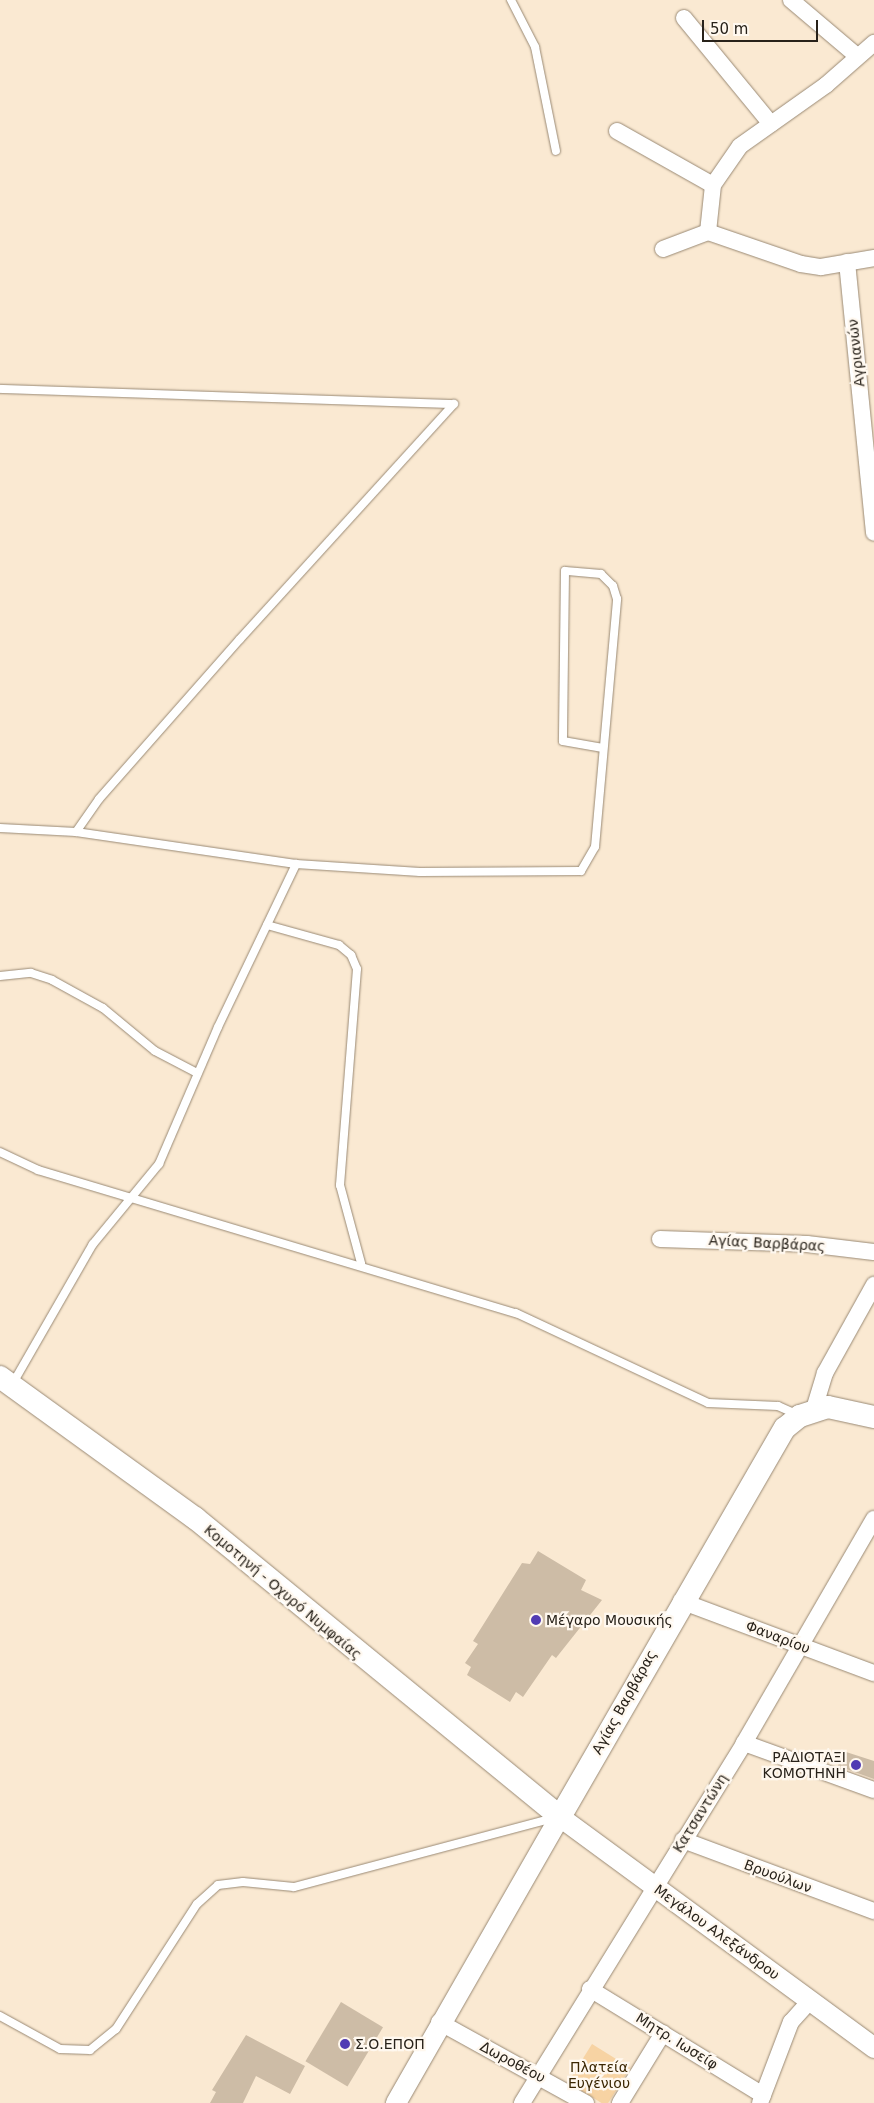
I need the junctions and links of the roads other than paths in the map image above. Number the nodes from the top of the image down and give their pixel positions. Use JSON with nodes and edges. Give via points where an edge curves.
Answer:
{"nodes":[{"id":1,"x":510,"y":0,"type":"edge"},
{"id":2,"x":791,"y":0,"type":"edge"},
{"id":3,"x":684,"y":18,"type":"dead end"},
{"id":4,"x":874,"y":43,"type":"edge"},
{"id":5,"x":857,"y":56,"type":"junction"},
{"id":6,"x":771,"y":124,"type":"junction"},
{"id":7,"x":617,"y":131,"type":"dead end"},
{"id":8,"x":556,"y":151,"type":"dead end"},
{"id":9,"x":713,"y":185,"type":"junction"},
{"id":10,"x":708,"y":232,"type":"junction"},
{"id":11,"x":663,"y":249,"type":"dead end"},
{"id":12,"x":874,"y":258,"type":"edge"},
{"id":13,"x":847,"y":262,"type":"junction"},
{"id":14,"x":0,"y":389,"type":"edge"},
{"id":15,"x":874,"y":533,"type":"edge"},
{"id":16,"x":601,"y":748,"type":"junction"},
{"id":17,"x":0,"y":828,"type":"edge"},
{"id":18,"x":76,"y":832,"type":"junction"},
{"id":19,"x":296,"y":864,"type":"junction"},
{"id":20,"x":267,"y":925,"type":"junction"},
{"id":21,"x":0,"y":976,"type":"edge"},
{"id":22,"x":196,"y":1073,"type":"junction"},
{"id":23,"x":0,"y":1152,"type":"edge"},
{"id":24,"x":135,"y":1198,"type":"junction"},
{"id":25,"x":660,"y":1239,"type":"dead end"},
{"id":26,"x":874,"y":1252,"type":"edge"},
{"id":27,"x":361,"y":1263,"type":"junction"},
{"id":28,"x":874,"y":1286,"type":"edge"},
{"id":29,"x":6,"y":1381,"type":"edge"},
{"id":30,"x":807,"y":1413,"type":"junction"},
{"id":31,"x":874,"y":1417,"type":"edge"},
{"id":32,"x":874,"y":1519,"type":"edge"},
{"id":33,"x":868,"y":1545,"type":"edge"},
{"id":34,"x":681,"y":1601,"type":"junction"},
{"id":35,"x":800,"y":1645,"type":"junction"},
{"id":36,"x":874,"y":1673,"type":"edge"},
{"id":37,"x":744,"y":1743,"type":"junction"},
{"id":38,"x":874,"y":1790,"type":"edge"},
{"id":39,"x":560,"y":1817,"type":"junction"},
{"id":40,"x":683,"y":1840,"type":"junction"},
{"id":41,"x":653,"y":1886,"type":"junction"},
{"id":42,"x":874,"y":1911,"type":"edge"},
{"id":43,"x":590,"y":1989,"type":"junction"},
{"id":44,"x":811,"y":2000,"type":"junction"},
{"id":45,"x":0,"y":2016,"type":"edge"},
{"id":46,"x":439,"y":2022,"type":"junction"},
{"id":47,"x":663,"y":2033,"type":"junction"},
{"id":48,"x":874,"y":2048,"type":"edge"},
{"id":49,"x":537,"y":2075,"type":"junction"},
{"id":50,"x":761,"y":2099,"type":"edge"},
{"id":51,"x":396,"y":2103,"type":"edge"},
{"id":52,"x":522,"y":2103,"type":"edge"},
{"id":53,"x":586,"y":2103,"type":"edge"},
{"id":54,"x":620,"y":2103,"type":"edge"}],
"edges":[{"from":1,"to":8,"type":"lane","via":[[534,47]]},
{"from":2,"to":5,"type":"street"},
{"from":3,"to":6,"type":"street"},
{"from":4,"to":5,"type":"street"},
{"from":5,"to":6,"type":"street","via":[[826,85]]},
{"from":6,"to":9,"type":"street","via":[[740,146]]},
{"from":7,"to":9,"type":"street"},
{"from":9,"to":10,"type":"street"},
{"from":10,"to":11,"type":"street"},
{"from":10,"to":13,"type":"street","via":[[801,264]]},
{"from":12,"to":13,"type":"street"},
{"from":13,"to":15,"type":"street","name":"Αγριανών"},
{"from":14,"to":18,"type":"lane","via":[[454,404],[240,639],[100,799]]},
{"from":16,"to":16,"type":"lane","via":[[615,665],[617,599],[613,586],[601,574],[565,571],[563,741]]},
{"from":16,"to":19,"type":"lane","via":[[595,847],[581,871],[420,872]]},
{"from":17,"to":18,"type":"lane"},
{"from":18,"to":19,"type":"lane"},
{"from":19,"to":20,"type":"lane"},
{"from":20,"to":22,"type":"lane"},
{"from":20,"to":27,"type":"lane","via":[[339,945],[351,955],[357,969],[340,1185]]},
{"from":21,"to":22,"type":"lane","via":[[30,973],[52,980],[103,1008],[154,1051]]},
{"from":22,"to":24,"type":"lane","via":[[159,1164]]},
{"from":23,"to":24,"type":"lane","via":[[22,1165]]},
{"from":24,"to":27,"type":"lane"},
{"from":24,"to":29,"type":"lane","via":[[112,1219],[75,1270]]},
{"from":25,"to":26,"type":"street","name":"Αγίας Βαρβάρας","via":[[807,1244]]},
{"from":27,"to":30,"type":"lane","via":[[516,1313],[708,1402],[778,1406]]},
{"from":28,"to":30,"type":"street","name":"Αγίας Βαρβάρας","via":[[825,1372]]},
{"from":29,"to":39,"type":"main road","name":"Κομοτηνή - Οχυρό Νυμφαίας","via":[[194,1518]]},
{"from":30,"to":31,"type":"main road","via":[[841,1408]]},
{"from":30,"to":34,"type":"main road","name":"Αγίας Βαρβάρας","via":[[772,1445]]},
{"from":32,"to":33,"type":"street","name":"Κατσαντώνη"},
{"from":33,"to":35,"type":"street","name":"Κατσαντώνη"},
{"from":34,"to":35,"type":"street","name":"Φαναρίου"},
{"from":34,"to":39,"type":"main road","name":"Αγίας Βαρβάρας"},
{"from":35,"to":36,"type":"street","name":"Φαναρίου"},
{"from":35,"to":37,"type":"street","name":"Κατσαντώνη"},
{"from":37,"to":38,"type":"street"},
{"from":37,"to":40,"type":"street","name":"Κατσαντώνη"},
{"from":39,"to":41,"type":"street","name":"Μεγάλου Αλεξάνδρου"},
{"from":39,"to":45,"type":"lane","via":[[529,1821],[294,1887],[237,1882],[218,1886],[197,1904],[116,2029],[90,2050],[60,2049]]},
{"from":39,"to":46,"type":"street","name":"Αγίας Βαρβάρας"},
{"from":40,"to":41,"type":"street","name":"Κατσαντώνη"},
{"from":40,"to":42,"type":"street","name":"Βρυούλων"},
{"from":41,"to":43,"type":"street","name":"Κατσαντώνη"},
{"from":41,"to":44,"type":"street","name":"Μεγάλου Αλεξάνδρου"},
{"from":43,"to":47,"type":"street","name":"Μητρ. Ιωσείφ"},
{"from":43,"to":49,"type":"street","name":"Κατσαντώνη"},
{"from":44,"to":48,"type":"street","name":"Μεγάλου Αλεξάνδρου"},
{"from":44,"to":50,"type":"street","via":[[791,2022]]},
{"from":46,"to":49,"type":"street","name":"Δωροθέου"},
{"from":46,"to":51,"type":"street","name":"Αγίας Βαρβάρας"},
{"from":47,"to":50,"type":"street","name":"Μητρ. Ιωσείφ"},
{"from":47,"to":54,"type":"street"},
{"from":49,"to":52,"type":"street","name":"Κατσαντώνη"},
{"from":49,"to":53,"type":"street","name":"Δωροθέου"}]}
